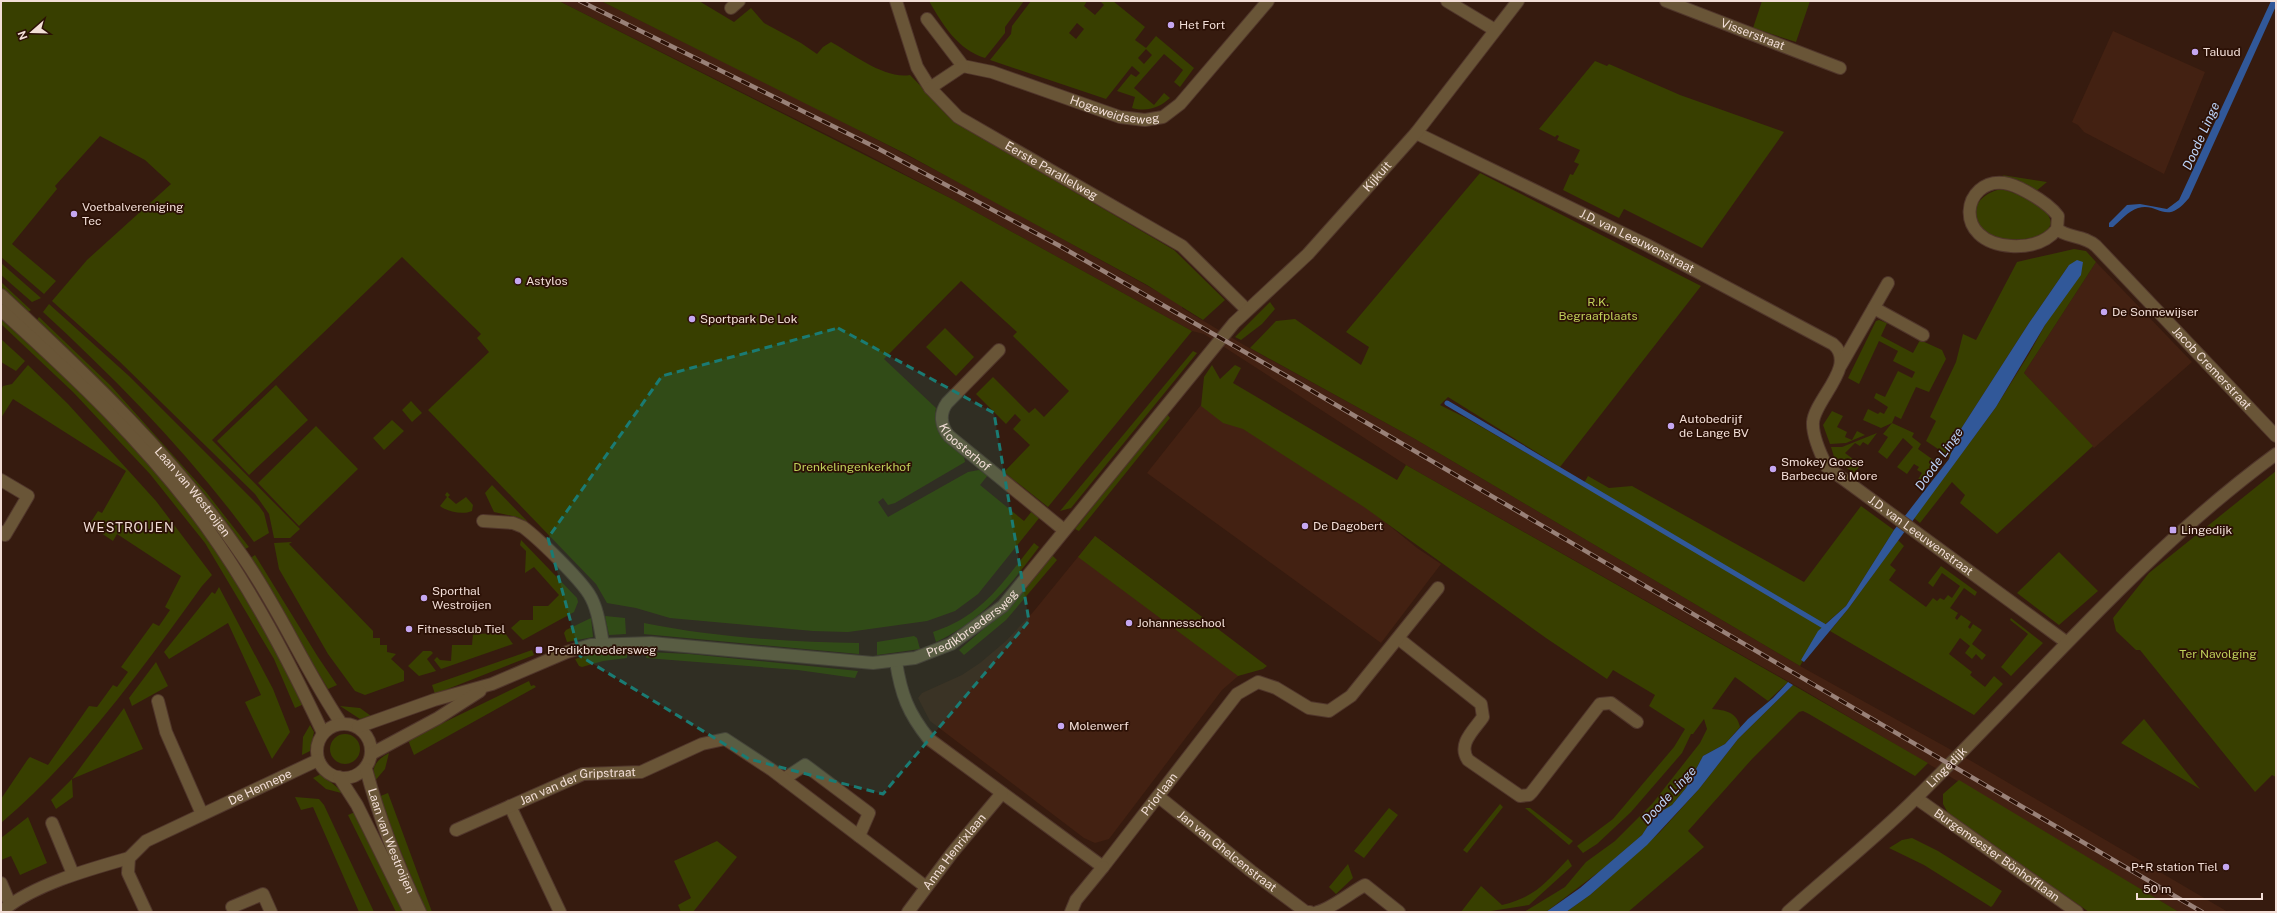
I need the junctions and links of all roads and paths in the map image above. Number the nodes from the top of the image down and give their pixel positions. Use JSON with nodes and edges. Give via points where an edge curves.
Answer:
{"nodes":[{"id":1,"x":896,"y":1,"type":"edge"},
{"id":2,"x":1268,"y":1,"type":"edge"},
{"id":3,"x":1447,"y":1,"type":"edge"},
{"id":4,"x":1518,"y":1,"type":"edge"},
{"id":5,"x":1666,"y":1,"type":"edge"},
{"id":6,"x":927,"y":19,"type":"dead end"},
{"id":7,"x":1495,"y":30,"type":"junction"},
{"id":8,"x":963,"y":66,"type":"junction"},
{"id":9,"x":1840,"y":68,"type":"dead end"},
{"id":10,"x":930,"y":88,"type":"junction"},
{"id":11,"x":1416,"y":132,"type":"junction"},
{"id":12,"x":2057,"y":229,"type":"junction"},
{"id":13,"x":1888,"y":283,"type":"dead end"},
{"id":14,"x":1,"y":295,"type":"edge"},
{"id":15,"x":1874,"y":308,"type":"junction"},
{"id":16,"x":1246,"y":309,"type":"junction"},
{"id":17,"x":1,"y":310,"type":"edge"},
{"id":18,"x":1923,"y":334,"type":"dead end"},
{"id":19,"x":1221,"y":339,"type":"joint"},
{"id":20,"x":999,"y":350,"type":"dead end"},
{"id":21,"x":1841,"y":365,"type":"junction"},
{"id":22,"x":2276,"y":436,"type":"edge"},
{"id":23,"x":2276,"y":454,"type":"edge"},
{"id":24,"x":1,"y":480,"type":"edge"},
{"id":25,"x":484,"y":521,"type":"dead end"},
{"id":26,"x":1064,"y":530,"type":"junction"},
{"id":27,"x":1,"y":532,"type":"edge"},
{"id":28,"x":1438,"y":588,"type":"dead end"},
{"id":29,"x":1399,"y":639,"type":"junction"},
{"id":30,"x":2066,"y":642,"type":"junction"},
{"id":31,"x":603,"y":644,"type":"junction"},
{"id":32,"x":896,"y":662,"type":"junction"},
{"id":33,"x":492,"y":684,"type":"junction"},
{"id":34,"x":158,"y":701,"type":"dead end"},
{"id":35,"x":1637,"y":722,"type":"dead end"},
{"id":36,"x":341,"y":723,"type":"junction"},
{"id":37,"x":358,"y":727,"type":"junction"},
{"id":38,"x":323,"y":733,"type":"junction"},
{"id":39,"x":371,"y":754,"type":"junction"},
{"id":40,"x":318,"y":760,"type":"junction"},
{"id":41,"x":366,"y":769,"type":"junction"},
{"id":42,"x":339,"y":777,"type":"junction"},
{"id":43,"x":784,"y":779,"type":"junction"},
{"id":44,"x":1002,"y":793,"type":"junction"},
{"id":45,"x":1159,"y":797,"type":"junction"},
{"id":46,"x":1916,"y":798,"type":"junction"},
{"id":47,"x":510,"y":806,"type":"junction"},
{"id":48,"x":202,"y":814,"type":"junction"},
{"id":49,"x":52,"y":823,"type":"dead end"},
{"id":50,"x":456,"y":830,"type":"dead end"},
{"id":51,"x":859,"y":836,"type":"junction"},
{"id":52,"x":129,"y":858,"type":"junction"},
{"id":53,"x":1103,"y":867,"type":"junction"},
{"id":54,"x":73,"y":874,"type":"junction"},
{"id":55,"x":1,"y":884,"type":"edge"},
{"id":56,"x":926,"y":887,"type":"junction"},
{"id":57,"x":232,"y":907,"type":"dead end"},
{"id":58,"x":6,"y":908,"type":"edge"},
{"id":59,"x":1294,"y":908,"type":"edge"},
{"id":60,"x":146,"y":912,"type":"edge"},
{"id":61,"x":271,"y":912,"type":"edge"},
{"id":62,"x":410,"y":912,"type":"edge"},
{"id":63,"x":420,"y":912,"type":"edge"},
{"id":64,"x":560,"y":912,"type":"edge"},
{"id":65,"x":908,"y":912,"type":"edge"},
{"id":66,"x":1071,"y":912,"type":"edge"},
{"id":67,"x":1310,"y":912,"type":"edge"},
{"id":68,"x":1317,"y":912,"type":"edge"},
{"id":69,"x":1399,"y":912,"type":"edge"},
{"id":70,"x":1788,"y":912,"type":"edge"},
{"id":71,"x":2077,"y":912,"type":"edge"}],
"edges":[{"from":1,"to":10,"type":"street","name":"Eerste Parallelweg","via":[[917,67]]},
{"from":2,"to":8,"type":"street","name":"Hogeweidseweg","via":[[1180,104],[1163,117],[1145,120],[1120,117],[992,72]]},
{"from":3,"to":7,"type":"street"},
{"from":4,"to":7,"type":"street","name":"Kijkuit"},
{"from":5,"to":9,"type":"street","name":"Visserstraat"},
{"from":6,"to":8,"type":"street"},
{"from":7,"to":11,"type":"street","name":"Kijkuit"},
{"from":8,"to":10,"type":"street"},
{"from":10,"to":16,"type":"street","name":"Eerste Parallelweg","via":[[958,117],[1182,246]]},
{"from":11,"to":16,"type":"street","name":"Kijkuit","via":[[1308,254]]},
{"from":11,"to":21,"type":"street","name":"J.D. van Leeuwenstraat","via":[[1647,245],[1830,342],[1839,351]]},
{"from":12,"to":12,"type":"street","via":[[2058,216],[2050,207],[2032,194],[2003,183],[1981,190],[1971,203],[1969,213],[1972,226],[1978,234],[2006,245],[2038,243],[2048,239]]},
{"from":12,"to":22,"type":"street","name":"Jacob Cremerstraat","via":[[2062,233],[2086,238],[2096,246]]},
{"from":13,"to":15,"type":"street","name":"J.D. van Leeuwenstraat"},
{"from":14,"to":36,"type":"street","name":"Laan van Westroijen","via":[[112,403],[212,514],[243,556],[277,611]]},
{"from":15,"to":18,"type":"street"},
{"from":15,"to":21,"type":"street","name":"J.D. van Leeuwenstraat"},
{"from":16,"to":19,"type":"street","name":"Kijkuit"},
{"from":17,"to":38,"type":"street","name":"Laan van Westroijen","via":[[55,359],[128,433],[205,525],[265,620]]},
{"from":19,"to":26,"type":"street","name":"Predikbroedersweg"},
{"from":20,"to":26,"type":"street","name":"Kloosterhof","via":[[947,404],[942,413],[943,427],[949,436]]},
{"from":21,"to":30,"type":"street","name":"J.D. van Leeuwenstraat","via":[[1814,419],[1813,429],[1827,467]]},
{"from":23,"to":30,"type":"street","name":"Lingedijk","via":[[2237,482],[2175,535]]},
{"from":24,"to":27,"type":"street","via":[[28,496],[5,534]]},
{"from":25,"to":31,"type":"street","via":[[513,523],[523,527],[566,568],[590,595]]},
{"from":26,"to":32,"type":"street","name":"Predikbroedersweg","via":[[992,615],[941,649]]},
{"from":28,"to":29,"type":"street","name":"Priorlaan"},
{"from":29,"to":35,"type":"street","via":[[1481,704],[1483,716],[1464,744],[1464,752],[1468,760],[1520,796],[1532,792],[1600,704],[1611,703]]},
{"from":29,"to":45,"type":"street","name":"Priorlaan","via":[[1351,696],[1329,711],[1309,708],[1276,688],[1258,682],[1237,694]]},
{"from":30,"to":46,"type":"street","name":"Lingedijk"},
{"from":31,"to":32,"type":"street","name":"Predikbroedersweg","via":[[651,643],[863,663]]},
{"from":31,"to":33,"type":"street","name":"Predikbroedersweg","via":[[567,652]]},
{"from":32,"to":44,"type":"street","via":[[901,692],[913,719],[929,738]]},
{"from":33,"to":37,"type":"street","name":"Predikbroedersweg","via":[[434,700]]},
{"from":33,"to":39,"type":"street","name":"Predikbroedersweg","via":[[438,718]]},
{"from":34,"to":48,"type":"street","via":[[166,732]]},
{"from":36,"to":37,"type":"street"},
{"from":36,"to":38,"type":"street"},
{"from":37,"to":39,"type":"street","via":[[368,738]]},
{"from":38,"to":40,"type":"street","via":[[318,741]]},
{"from":39,"to":41,"type":"street"},
{"from":40,"to":42,"type":"street","via":[[325,770]]},
{"from":40,"to":48,"type":"street","name":"De Hennepe"},
{"from":41,"to":42,"type":"street","via":[[357,775]]},
{"from":41,"to":63,"type":"street","name":"Laan van Westroijen","via":[[401,873]]},
{"from":42,"to":62,"type":"street","name":"Laan van Westroijen","via":[[357,805]]},
{"from":43,"to":47,"type":"street","name":"Jan van der Gripstraat","via":[[725,739],[702,744],[641,772],[583,774]]},
{"from":43,"to":51,"type":"street","name":"Jan van der Gripstraat"},
{"from":43,"to":51,"type":"street","via":[[805,766],[869,813]]},
{"from":44,"to":53,"type":"street"},
{"from":44,"to":56,"type":"street","name":"Anna Henrixlaan"},
{"from":45,"to":53,"type":"street","name":"Priorlaan"},
{"from":45,"to":59,"type":"street","name":"Jan van Ghelcenstraat"},
{"from":46,"to":70,"type":"street","name":"Lingedijk"},
{"from":46,"to":71,"type":"street","name":"Burgemeester Bönhofflaan"},
{"from":47,"to":50,"type":"street","name":"Jan van der Gripstraat"},
{"from":47,"to":64,"type":"street"},
{"from":48,"to":52,"type":"street","name":"De Hennepe","via":[[146,842]]},
{"from":49,"to":54,"type":"street"},
{"from":51,"to":56,"type":"street","name":"Jan van der Gripstraat"},
{"from":52,"to":54,"type":"street","name":"De Hennepe"},
{"from":52,"to":60,"type":"street","via":[[128,873]]},
{"from":53,"to":66,"type":"street","via":[[1076,900]]},
{"from":54,"to":58,"type":"street","name":"De Hennepe"},
{"from":55,"to":58,"type":"street","name":"De Hennepe"},
{"from":56,"to":65,"type":"street","name":"Anna Henrixlaan"},
{"from":57,"to":61,"type":"street","via":[[263,894]]},
{"from":59,"to":67,"type":"street","name":"Jan van Ghelcenstraat"},
{"from":68,"to":69,"type":"street","via":[[1326,910],[1364,886]]}]}
